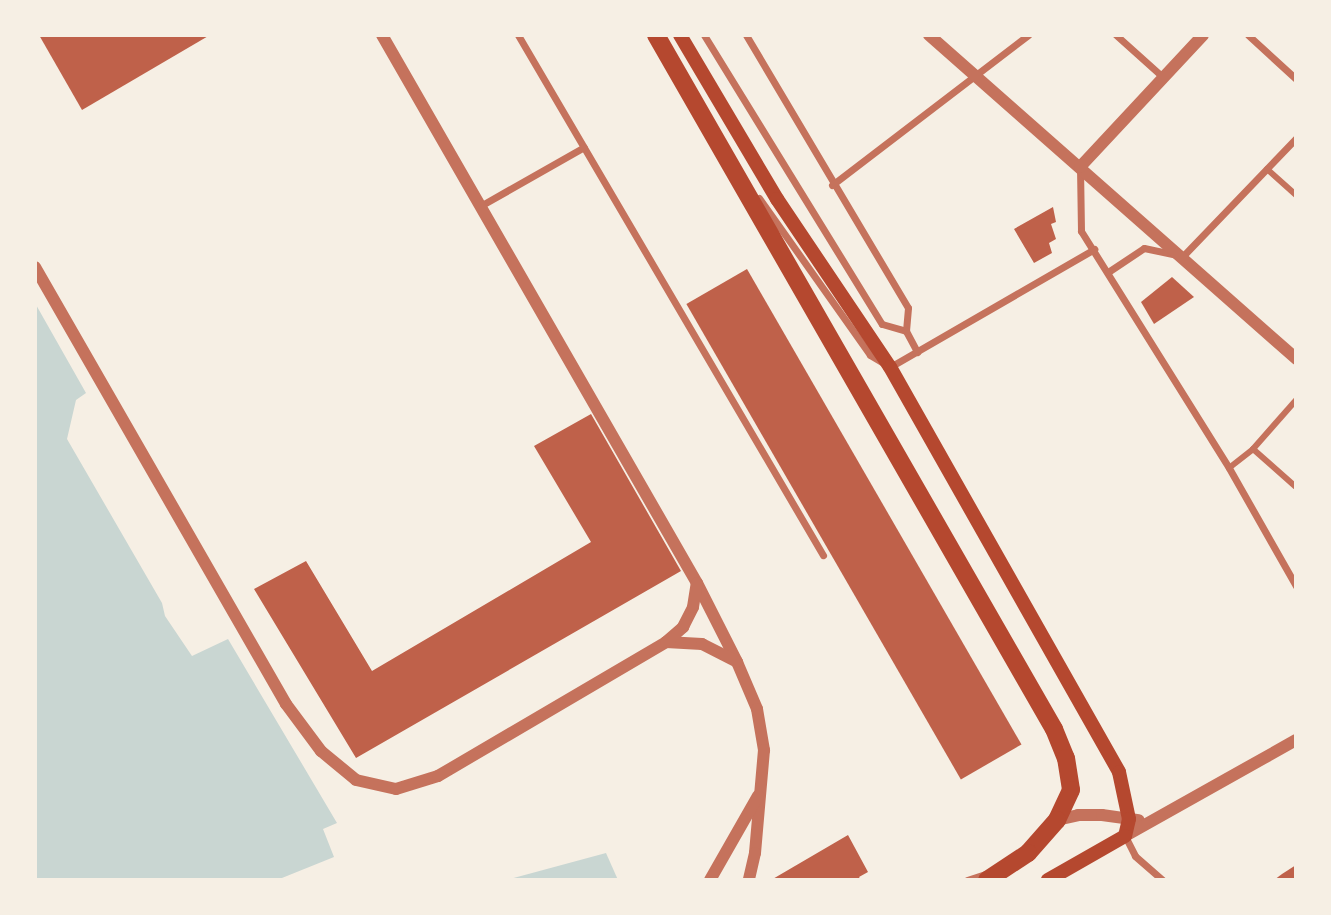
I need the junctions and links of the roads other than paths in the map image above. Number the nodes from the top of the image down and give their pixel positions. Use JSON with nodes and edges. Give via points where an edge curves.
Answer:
{"nodes":[{"id":1,"x":382,"y":35,"type":"edge"},
{"id":2,"x":518,"y":35,"type":"edge"},
{"id":3,"x":656,"y":35,"type":"edge"},
{"id":4,"x":680,"y":35,"type":"edge"},
{"id":5,"x":704,"y":35,"type":"edge"},
{"id":6,"x":746,"y":35,"type":"edge"},
{"id":7,"x":929,"y":35,"type":"edge"},
{"id":8,"x":1028,"y":35,"type":"edge"},
{"id":9,"x":1116,"y":35,"type":"edge"},
{"id":10,"x":1203,"y":35,"type":"edge"},
{"id":11,"x":1248,"y":35,"type":"edge"},
{"id":12,"x":975,"y":77,"type":"junction"},
{"id":13,"x":1164,"y":78,"type":"junction"},
{"id":14,"x":1296,"y":79,"type":"edge"},
{"id":15,"x":1296,"y":138,"type":"edge"},
{"id":16,"x":584,"y":147,"type":"junction"},
{"id":17,"x":730,"y":159,"type":"junction"},
{"id":18,"x":1080,"y":167,"type":"junction"},
{"id":19,"x":1267,"y":169,"type":"junction"},
{"id":20,"x":832,"y":185,"type":"junction"},
{"id":21,"x":1296,"y":195,"type":"edge"},
{"id":22,"x":482,"y":205,"type":"junction"},
{"id":23,"x":1094,"y":249,"type":"junction"},
{"id":24,"x":1183,"y":256,"type":"junction"},
{"id":25,"x":35,"y":267,"type":"edge"},
{"id":26,"x":1108,"y":272,"type":"junction"},
{"id":27,"x":906,"y":331,"type":"junction"},
{"id":28,"x":917,"y":352,"type":"junction"},
{"id":29,"x":1296,"y":359,"type":"edge"},
{"id":30,"x":890,"y":367,"type":"junction"},
{"id":31,"x":1296,"y":400,"type":"edge"},
{"id":32,"x":1253,"y":449,"type":"junction"},
{"id":33,"x":1229,"y":468,"type":"junction"},
{"id":34,"x":1296,"y":487,"type":"edge"},
{"id":35,"x":822,"y":555,"type":"dead end"},
{"id":36,"x":697,"y":583,"type":"junction"},
{"id":37,"x":1296,"y":586,"type":"edge"},
{"id":38,"x":666,"y":642,"type":"junction"},
{"id":39,"x":737,"y":663,"type":"junction"},
{"id":40,"x":1296,"y":740,"type":"edge"},
{"id":41,"x":761,"y":789,"type":"junction"},
{"id":42,"x":1057,"y":820,"type":"junction"},
{"id":43,"x":1129,"y":820,"type":"junction"},
{"id":44,"x":1153,"y":822,"type":"junction"},
{"id":45,"x":1125,"y":836,"type":"junction"},
{"id":46,"x":1003,"y":869,"type":"junction"},
{"id":47,"x":710,"y":880,"type":"edge"},
{"id":48,"x":749,"y":880,"type":"edge"},
{"id":49,"x":967,"y":880,"type":"edge"},
{"id":50,"x":987,"y":880,"type":"edge"},
{"id":51,"x":1048,"y":880,"type":"edge"},
{"id":52,"x":1163,"y":880,"type":"edge"}],
"edges":[{"from":1,"to":22,"type":"street"},
{"from":2,"to":16,"type":"street"},
{"from":3,"to":17,"type":"main road"},
{"from":4,"to":30,"type":"main road","via":[[778,199]]},
{"from":5,"to":27,"type":"street","via":[[882,324]]},
{"from":6,"to":20,"type":"street"},
{"from":7,"to":12,"type":"street"},
{"from":8,"to":12,"type":"street"},
{"from":9,"to":13,"type":"street"},
{"from":10,"to":13,"type":"street"},
{"from":11,"to":14,"type":"street"},
{"from":12,"to":18,"type":"street"},
{"from":12,"to":20,"type":"street"},
{"from":13,"to":18,"type":"street"},
{"from":15,"to":19,"type":"street"},
{"from":16,"to":22,"type":"street"},
{"from":16,"to":35,"type":"street"},
{"from":17,"to":30,"type":"street","via":[[870,355]]},
{"from":17,"to":42,"type":"main road","via":[[1054,729],[1071,790]]},
{"from":18,"to":23,"type":"street","via":[[1082,231]]},
{"from":18,"to":24,"type":"street"},
{"from":19,"to":21,"type":"street"},
{"from":19,"to":24,"type":"street"},
{"from":20,"to":27,"type":"street","via":[[908,308]]},
{"from":22,"to":36,"type":"street"},
{"from":23,"to":26,"type":"street"},
{"from":23,"to":28,"type":"street"},
{"from":24,"to":26,"type":"street","via":[[1144,248]]},
{"from":24,"to":29,"type":"street"},
{"from":25,"to":38,"type":"street","via":[[286,704],[320,751],[356,780],[396,789],[438,776]]},
{"from":26,"to":33,"type":"street"},
{"from":27,"to":28,"type":"street"},
{"from":28,"to":30,"type":"street"},
{"from":30,"to":43,"type":"main road","via":[[1119,772]]},
{"from":31,"to":32,"type":"street"},
{"from":32,"to":33,"type":"street"},
{"from":32,"to":34,"type":"street"},
{"from":33,"to":37,"type":"street"},
{"from":36,"to":38,"type":"street","via":[[683,628]]},
{"from":36,"to":39,"type":"street"},
{"from":38,"to":39,"type":"street","via":[[702,644]]},
{"from":39,"to":41,"type":"street","via":[[757,709],[764,750]]},
{"from":40,"to":44,"type":"street"},
{"from":41,"to":47,"type":"street"},
{"from":41,"to":48,"type":"street"},
{"from":42,"to":43,"type":"street","via":[[1078,815]]},
{"from":42,"to":46,"type":"main road","via":[[1028,853]]},
{"from":43,"to":44,"type":"street"},
{"from":43,"to":45,"type":"main road"},
{"from":44,"to":45,"type":"street"},
{"from":45,"to":51,"type":"main road"},
{"from":45,"to":52,"type":"street","via":[[1135,856]]},
{"from":46,"to":49,"type":"street"},
{"from":46,"to":50,"type":"main road"}]}
